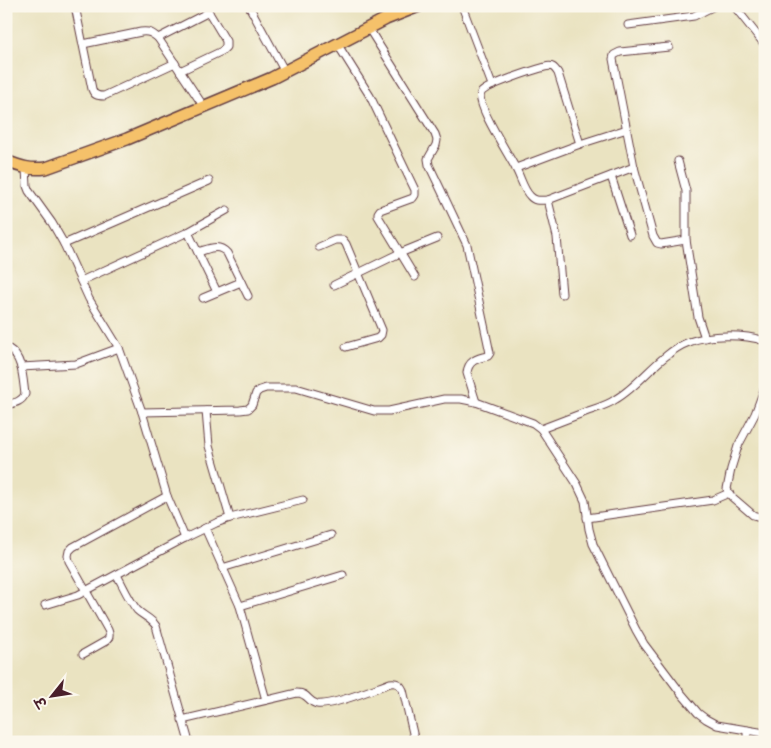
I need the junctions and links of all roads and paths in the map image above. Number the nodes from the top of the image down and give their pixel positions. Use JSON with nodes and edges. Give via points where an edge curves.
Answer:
{"nodes":[{"id":1,"x":75,"y":6,"type":"edge"},
{"id":2,"x":249,"y":6,"type":"edge"},
{"id":3,"x":419,"y":6,"type":"edge"},
{"id":4,"x":462,"y":6,"type":"edge"},
{"id":5,"x":714,"y":6,"type":"edge"},
{"id":6,"x":734,"y":6,"type":"edge"},
{"id":7,"x":207,"y":9,"type":"edge"},
{"id":8,"x":628,"y":25,"type":"dead end"},
{"id":9,"x":369,"y":29,"type":"junction"},
{"id":10,"x":158,"y":38,"type":"junction"},
{"id":11,"x":83,"y":44,"type":"junction"},
{"id":12,"x":338,"y":45,"type":"junction"},
{"id":13,"x":765,"y":45,"type":"edge"},
{"id":14,"x":669,"y":47,"type":"dead end"},
{"id":15,"x":175,"y":63,"type":"junction"},
{"id":16,"x":180,"y":71,"type":"junction"},
{"id":17,"x":285,"y":72,"type":"junction"},
{"id":18,"x":492,"y":85,"type":"junction"},
{"id":19,"x":204,"y":106,"type":"junction"},
{"id":20,"x":627,"y":129,"type":"junction"},
{"id":21,"x":580,"y":144,"type":"junction"},
{"id":22,"x":6,"y":161,"type":"edge"},
{"id":23,"x":678,"y":161,"type":"dead end"},
{"id":24,"x":634,"y":167,"type":"junction"},
{"id":25,"x":26,"y":168,"type":"junction"},
{"id":26,"x":516,"y":168,"type":"junction"},
{"id":27,"x":611,"y":176,"type":"junction"},
{"id":28,"x":209,"y":181,"type":"dead end"},
{"id":29,"x":548,"y":200,"type":"junction"},
{"id":30,"x":227,"y":210,"type":"dead end"},
{"id":31,"x":188,"y":232,"type":"junction"},
{"id":32,"x":630,"y":235,"type":"dead end"},
{"id":33,"x":437,"y":238,"type":"dead end"},
{"id":34,"x":686,"y":240,"type":"junction"},
{"id":35,"x":64,"y":244,"type":"junction"},
{"id":36,"x":319,"y":247,"type":"dead end"},
{"id":37,"x":198,"y":252,"type":"junction"},
{"id":38,"x":400,"y":253,"type":"junction"},
{"id":39,"x":359,"y":273,"type":"junction"},
{"id":40,"x":415,"y":277,"type":"dead end"},
{"id":41,"x":81,"y":281,"type":"junction"},
{"id":42,"x":241,"y":282,"type":"junction"},
{"id":43,"x":334,"y":285,"type":"dead end"},
{"id":44,"x":217,"y":292,"type":"junction"},
{"id":45,"x":562,"y":294,"type":"dead end"},
{"id":46,"x":248,"y":296,"type":"dead end"},
{"id":47,"x":203,"y":298,"type":"dead end"},
{"id":48,"x":705,"y":338,"type":"junction"},
{"id":49,"x":765,"y":340,"type":"edge"},
{"id":50,"x":346,"y":347,"type":"dead end"},
{"id":51,"x":119,"y":348,"type":"junction"},
{"id":52,"x":6,"y":350,"type":"edge"},
{"id":53,"x":20,"y":366,"type":"junction"},
{"id":54,"x":765,"y":387,"type":"edge"},
{"id":55,"x":476,"y":402,"type":"junction"},
{"id":56,"x":6,"y":405,"type":"edge"},
{"id":57,"x":206,"y":411,"type":"junction"},
{"id":58,"x":142,"y":412,"type":"junction"},
{"id":59,"x":541,"y":428,"type":"junction"},
{"id":60,"x":729,"y":493,"type":"junction"},
{"id":61,"x":167,"y":496,"type":"junction"},
{"id":62,"x":303,"y":500,"type":"dead end"},
{"id":63,"x":765,"y":516,"type":"edge"},
{"id":64,"x":230,"y":518,"type":"junction"},
{"id":65,"x":587,"y":518,"type":"junction"},
{"id":66,"x":205,"y":528,"type":"junction"},
{"id":67,"x":331,"y":535,"type":"dead end"},
{"id":68,"x":185,"y":538,"type":"junction"},
{"id":69,"x":222,"y":568,"type":"junction"},
{"id":70,"x":117,"y":574,"type":"junction"},
{"id":71,"x":344,"y":575,"type":"dead end"},
{"id":72,"x":87,"y":591,"type":"junction"},
{"id":73,"x":45,"y":605,"type":"dead end"},
{"id":74,"x":240,"y":606,"type":"junction"},
{"id":75,"x":83,"y":654,"type":"dead end"},
{"id":76,"x":266,"y":700,"type":"junction"},
{"id":77,"x":182,"y":720,"type":"junction"},
{"id":78,"x":746,"y":730,"type":"junction"},
{"id":79,"x":765,"y":733,"type":"edge"},
{"id":80,"x":189,"y":742,"type":"edge"},
{"id":81,"x":415,"y":742,"type":"edge"},
{"id":82,"x":748,"y":742,"type":"edge"}],
"edges":[{"from":1,"to":11,"type":"street"},
{"from":2,"to":17,"type":"street"},
{"from":3,"to":9,"type":"main road"},
{"from":4,"to":18,"type":"street"},
{"from":5,"to":8,"type":"street","via":[[694,16]]},
{"from":6,"to":13,"type":"street"},
{"from":7,"to":10,"type":"street"},
{"from":7,"to":16,"type":"street","via":[[226,41],[226,47]]},
{"from":9,"to":12,"type":"main road"},
{"from":9,"to":55,"type":"street","via":[[437,140],[428,159],[429,165],[467,245],[490,353],[476,359],[467,369]]},
{"from":10,"to":11,"type":"street","via":[[147,31]]},
{"from":10,"to":15,"type":"street"},
{"from":11,"to":15,"type":"street","via":[[92,89],[98,96]]},
{"from":12,"to":17,"type":"main road"},
{"from":12,"to":38,"type":"street","via":[[370,96],[414,190],[413,198],[378,213]]},
{"from":14,"to":20,"type":"street","via":[[614,55],[613,65]]},
{"from":15,"to":16,"type":"street"},
{"from":16,"to":19,"type":"street"},
{"from":17,"to":19,"type":"main road"},
{"from":18,"to":21,"type":"street","via":[[545,67],[555,68]]},
{"from":18,"to":26,"type":"street","via":[[480,94],[480,101]]},
{"from":19,"to":25,"type":"main road","via":[[127,139],[46,168]]},
{"from":20,"to":21,"type":"street"},
{"from":20,"to":24,"type":"street"},
{"from":21,"to":26,"type":"street"},
{"from":22,"to":25,"type":"main road"},
{"from":23,"to":34,"type":"street","via":[[686,191]]},
{"from":24,"to":27,"type":"street"},
{"from":24,"to":34,"type":"street","via":[[654,240],[661,244]]},
{"from":25,"to":35,"type":"street","via":[[29,191]]},
{"from":26,"to":29,"type":"street","via":[[530,197]]},
{"from":27,"to":29,"type":"street"},
{"from":27,"to":32,"type":"street"},
{"from":28,"to":35,"type":"street"},
{"from":29,"to":45,"type":"street","via":[[557,237]]},
{"from":30,"to":31,"type":"street"},
{"from":31,"to":37,"type":"street"},
{"from":31,"to":41,"type":"street"},
{"from":33,"to":38,"type":"street"},
{"from":34,"to":48,"type":"street","via":[[698,317]]},
{"from":35,"to":41,"type":"street"},
{"from":36,"to":39,"type":"street","via":[[343,240]]},
{"from":37,"to":42,"type":"street","via":[[222,248]]},
{"from":37,"to":44,"type":"street"},
{"from":38,"to":39,"type":"street"},
{"from":38,"to":40,"type":"street"},
{"from":39,"to":43,"type":"street"},
{"from":39,"to":50,"type":"street","via":[[382,330],[378,338]]},
{"from":41,"to":51,"type":"street"},
{"from":42,"to":44,"type":"street"},
{"from":42,"to":46,"type":"street"},
{"from":44,"to":47,"type":"street"},
{"from":48,"to":49,"type":"street","via":[[751,337]]},
{"from":48,"to":59,"type":"street","via":[[689,342],[665,356],[616,399]]},
{"from":51,"to":53,"type":"street","via":[[76,364]]},
{"from":51,"to":58,"type":"street"},
{"from":52,"to":53,"type":"street","via":[[16,355]]},
{"from":53,"to":56,"type":"street","via":[[25,394],[19,401]]},
{"from":54,"to":60,"type":"street","via":[[738,446],[729,477]]},
{"from":55,"to":57,"type":"street","via":[[444,399],[389,411],[374,411],[296,388],[266,388],[256,393],[248,408]]},
{"from":55,"to":59,"type":"street"},
{"from":57,"to":58,"type":"street"},
{"from":57,"to":64,"type":"street","via":[[209,446]]},
{"from":58,"to":61,"type":"street"},
{"from":59,"to":65,"type":"street","via":[[578,484]]},
{"from":60,"to":63,"type":"street","via":[[753,515]]},
{"from":60,"to":65,"type":"street","via":[[713,500]]},
{"from":61,"to":68,"type":"street"},
{"from":61,"to":72,"type":"street","via":[[69,551],[69,561]]},
{"from":62,"to":64,"type":"street"},
{"from":64,"to":66,"type":"street"},
{"from":65,"to":78,"type":"street","via":[[593,544],[636,630],[681,693],[706,720]]},
{"from":66,"to":68,"type":"street"},
{"from":66,"to":69,"type":"street"},
{"from":67,"to":69,"type":"street"},
{"from":68,"to":70,"type":"street"},
{"from":69,"to":74,"type":"street"},
{"from":70,"to":72,"type":"street"},
{"from":70,"to":77,"type":"street","via":[[135,607],[156,626]]},
{"from":71,"to":74,"type":"street"},
{"from":72,"to":73,"type":"street"},
{"from":72,"to":75,"type":"street","via":[[110,635],[106,642]]},
{"from":74,"to":76,"type":"street"},
{"from":76,"to":77,"type":"street"},
{"from":76,"to":81,"type":"street","via":[[300,693],[314,703],[326,703],[395,682],[404,690]]},
{"from":77,"to":80,"type":"street"},
{"from":78,"to":79,"type":"street"},
{"from":78,"to":82,"type":"street"}]}
